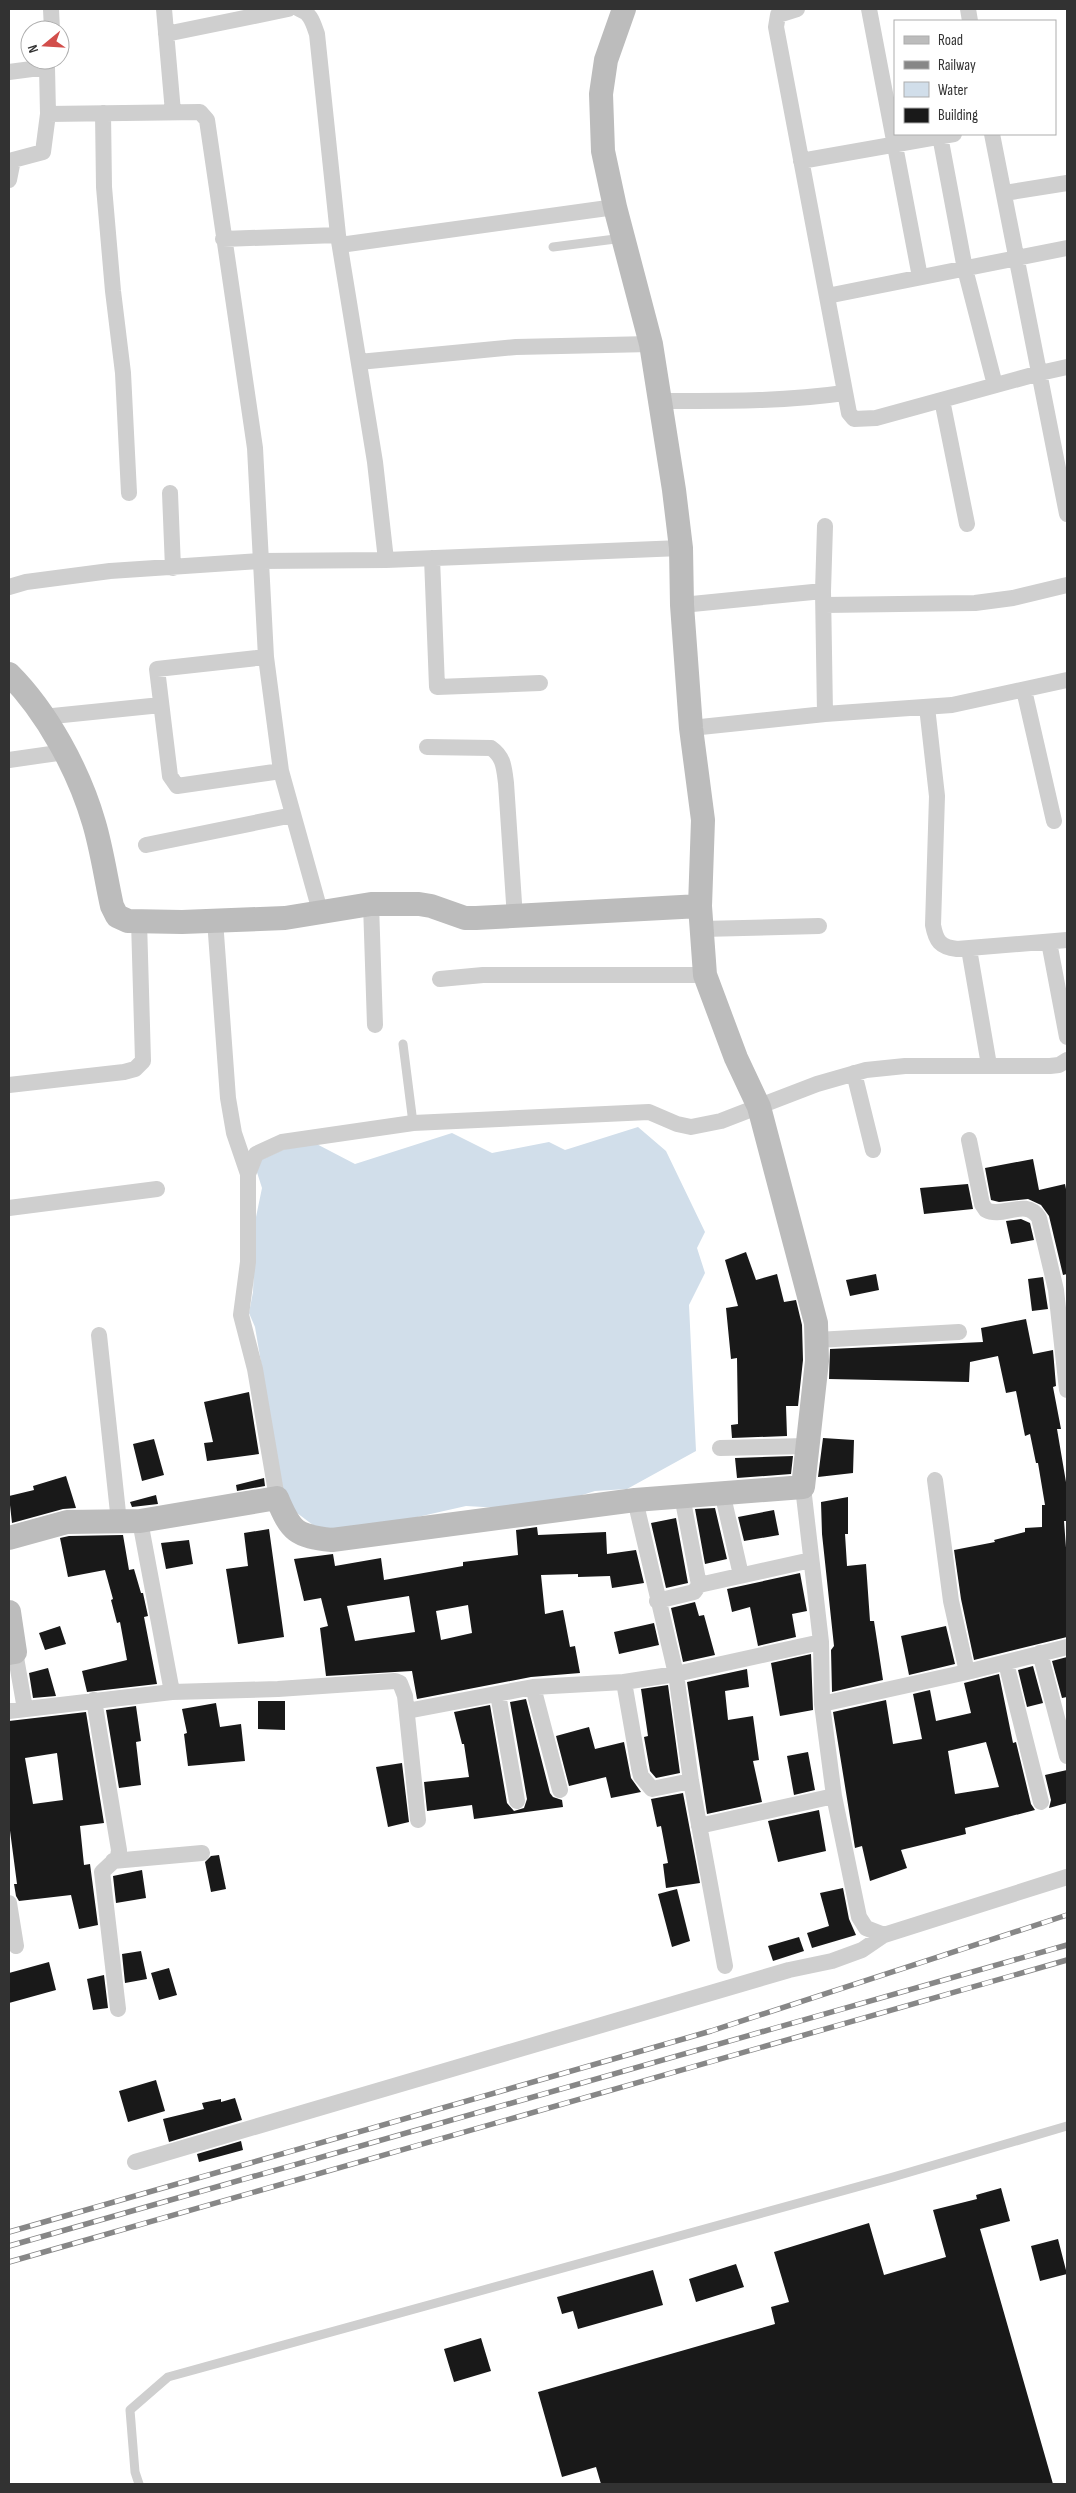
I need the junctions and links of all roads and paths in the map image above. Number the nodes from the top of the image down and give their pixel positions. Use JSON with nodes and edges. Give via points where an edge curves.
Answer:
{"nodes":[{"id":1,"x":164,"y":9,"type":"edge"},
{"id":2,"x":288,"y":9,"type":"edge"},
{"id":3,"x":299,"y":9,"type":"edge"},
{"id":4,"x":624,"y":9,"type":"edge"},
{"id":5,"x":797,"y":9,"type":"edge"},
{"id":6,"x":869,"y":9,"type":"edge"},
{"id":7,"x":166,"y":34,"type":"junction"},
{"id":8,"x":48,"y":70,"type":"edge"},
{"id":9,"x":103,"y":112,"type":"junction"},
{"id":10,"x":173,"y":112,"type":"junction"},
{"id":11,"x":48,"y":114,"type":"junction"},
{"id":12,"x":894,"y":134,"type":"edge"},
{"id":13,"x":894,"y":135,"type":"edge"},
{"id":14,"x":947,"y":135,"type":"edge"},
{"id":15,"x":992,"y":135,"type":"edge"},
{"id":16,"x":896,"y":144,"type":"junction"},
{"id":17,"x":801,"y":161,"type":"junction"},
{"id":18,"x":9,"y":180,"type":"edge"},
{"id":19,"x":1067,"y":183,"type":"edge"},
{"id":20,"x":1004,"y":193,"type":"junction"},
{"id":21,"x":615,"y":207,"type":"junction"},
{"id":22,"x":623,"y":238,"type":"junction"},
{"id":23,"x":223,"y":239,"type":"junction"},
{"id":24,"x":339,"y":240,"type":"junction"},
{"id":25,"x":553,"y":248,"type":"dead end"},
{"id":26,"x":1067,"y":248,"type":"edge"},
{"id":27,"x":1018,"y":258,"type":"junction"},
{"id":28,"x":965,"y":268,"type":"junction"},
{"id":29,"x":920,"y":277,"type":"junction"},
{"id":30,"x":826,"y":296,"type":"junction"},
{"id":31,"x":650,"y":344,"type":"junction"},
{"id":32,"x":359,"y":362,"type":"junction"},
{"id":33,"x":1067,"y":367,"type":"edge"},
{"id":34,"x":1040,"y":373,"type":"junction"},
{"id":35,"x":995,"y":385,"type":"junction"},
{"id":36,"x":844,"y":393,"type":"junction"},
{"id":37,"x":942,"y":400,"type":"junction"},
{"id":38,"x":659,"y":401,"type":"junction"},
{"id":39,"x":1064,"y":487,"type":"edge"},
{"id":40,"x":129,"y":493,"type":"dead end"},
{"id":41,"x":170,"y":493,"type":"dead end"},
{"id":42,"x":1067,"y":514,"type":"edge"},
{"id":43,"x":966,"y":524,"type":"dead end"},
{"id":44,"x":825,"y":526,"type":"dead end"},
{"id":45,"x":681,"y":548,"type":"junction"},
{"id":46,"x":432,"y":558,"type":"junction"},
{"id":47,"x":386,"y":560,"type":"junction"},
{"id":48,"x":261,"y":561,"type":"junction"},
{"id":49,"x":173,"y":568,"type":"junction"},
{"id":50,"x":1067,"y":585,"type":"edge"},
{"id":51,"x":9,"y":587,"type":"edge"},
{"id":52,"x":823,"y":598,"type":"junction"},
{"id":53,"x":682,"y":605,"type":"junction"},
{"id":54,"x":266,"y":657,"type":"junction"},
{"id":55,"x":9,"y":674,"type":"edge"},
{"id":56,"x":1067,"y":680,"type":"edge"},
{"id":57,"x":540,"y":683,"type":"dead end"},
{"id":58,"x":1024,"y":690,"type":"junction"},
{"id":59,"x":161,"y":705,"type":"junction"},
{"id":60,"x":927,"y":707,"type":"junction"},
{"id":61,"x":825,"y":714,"type":"junction"},
{"id":62,"x":43,"y":717,"type":"junction"},
{"id":63,"x":691,"y":728,"type":"junction"},
{"id":64,"x":427,"y":747,"type":"dead end"},
{"id":65,"x":65,"y":752,"type":"junction"},
{"id":66,"x":9,"y":760,"type":"edge"},
{"id":67,"x":281,"y":771,"type":"junction"},
{"id":68,"x":294,"y":815,"type":"junction"},
{"id":69,"x":1054,"y":821,"type":"dead end"},
{"id":70,"x":146,"y":845,"type":"dead end"},
{"id":71,"x":372,"y":904,"type":"junction"},
{"id":72,"x":320,"y":911,"type":"junction"},
{"id":73,"x":515,"y":918,"type":"junction"},
{"id":74,"x":701,"y":918,"type":"junction"},
{"id":75,"x":215,"y":920,"type":"junction"},
{"id":76,"x":139,"y":921,"type":"junction"},
{"id":77,"x":819,"y":926,"type":"dead end"},
{"id":78,"x":1067,"y":940,"type":"edge"},
{"id":79,"x":1049,"y":942,"type":"junction"},
{"id":80,"x":969,"y":949,"type":"junction"},
{"id":81,"x":705,"y":975,"type":"junction"},
{"id":82,"x":440,"y":979,"type":"dead end"},
{"id":83,"x":375,"y":1025,"type":"dead end"},
{"id":84,"x":1067,"y":1032,"type":"edge"},
{"id":85,"x":403,"y":1044,"type":"dead end"},
{"id":86,"x":1067,"y":1060,"type":"edge"},
{"id":87,"x":989,"y":1065,"type":"junction"},
{"id":88,"x":854,"y":1073,"type":"junction"},
{"id":89,"x":9,"y":1085,"type":"edge"},
{"id":90,"x":759,"y":1107,"type":"junction"},
{"id":91,"x":413,"y":1123,"type":"junction"},
{"id":92,"x":969,"y":1140,"type":"dead end"},
{"id":93,"x":873,"y":1150,"type":"dead end"},
{"id":94,"x":248,"y":1174,"type":"junction"},
{"id":95,"x":157,"y":1189,"type":"dead end"},
{"id":96,"x":9,"y":1208,"type":"edge"},
{"id":97,"x":1062,"y":1289,"type":"edge"},
{"id":98,"x":959,"y":1332,"type":"dead end"},
{"id":99,"x":99,"y":1335,"type":"dead end"},
{"id":100,"x":817,"y":1340,"type":"junction"},
{"id":101,"x":1067,"y":1390,"type":"edge"},
{"id":102,"x":808,"y":1446,"type":"junction"},
{"id":103,"x":720,"y":1448,"type":"dead end"},
{"id":104,"x":935,"y":1480,"type":"dead end"},
{"id":105,"x":803,"y":1487,"type":"junction"},
{"id":106,"x":722,"y":1492,"type":"junction"},
{"id":107,"x":682,"y":1496,"type":"junction"},
{"id":108,"x":277,"y":1498,"type":"junction"},
{"id":109,"x":634,"y":1500,"type":"junction"},
{"id":110,"x":129,"y":1522,"type":"junction"},
{"id":111,"x":9,"y":1538,"type":"edge"},
{"id":112,"x":811,"y":1560,"type":"junction"},
{"id":113,"x":741,"y":1575,"type":"junction"},
{"id":114,"x":699,"y":1585,"type":"junction"},
{"id":115,"x":657,"y":1602,"type":"junction"},
{"id":116,"x":9,"y":1612,"type":"edge"},
{"id":117,"x":822,"y":1642,"type":"junction"},
{"id":118,"x":1067,"y":1647,"type":"edge"},
{"id":119,"x":12,"y":1653,"type":"edge"},
{"id":120,"x":1040,"y":1653,"type":"junction"},
{"id":121,"x":1006,"y":1663,"type":"junction"},
{"id":122,"x":967,"y":1672,"type":"junction"},
{"id":123,"x":676,"y":1674,"type":"junction"},
{"id":124,"x":624,"y":1682,"type":"junction"},
{"id":125,"x":533,"y":1687,"type":"junction"},
{"id":126,"x":172,"y":1692,"type":"junction"},
{"id":127,"x":498,"y":1694,"type":"junction"},
{"id":128,"x":94,"y":1700,"type":"junction"},
{"id":129,"x":822,"y":1704,"type":"junction"},
{"id":130,"x":25,"y":1709,"type":"junction"},
{"id":131,"x":9,"y":1711,"type":"edge"},
{"id":132,"x":407,"y":1711,"type":"junction"},
{"id":133,"x":1067,"y":1756,"type":"edge"},
{"id":134,"x":690,"y":1781,"type":"junction"},
{"id":135,"x":560,"y":1790,"type":"dead end"},
{"id":136,"x":834,"y":1796,"type":"junction"},
{"id":137,"x":517,"y":1801,"type":"dead end"},
{"id":138,"x":1042,"y":1802,"type":"dead end"},
{"id":139,"x":418,"y":1820,"type":"dead end"},
{"id":140,"x":699,"y":1826,"type":"junction"},
{"id":141,"x":202,"y":1853,"type":"dead end"},
{"id":142,"x":113,"y":1861,"type":"junction"},
{"id":143,"x":1067,"y":1877,"type":"edge"},
{"id":144,"x":9,"y":1903,"type":"edge"},
{"id":145,"x":884,"y":1934,"type":"junction"},
{"id":146,"x":16,"y":1946,"type":"dead end"},
{"id":147,"x":725,"y":1966,"type":"dead end"},
{"id":148,"x":118,"y":2008,"type":"dead end"},
{"id":149,"x":1067,"y":2126,"type":"edge"},
{"id":150,"x":135,"y":2162,"type":"dead end"},
{"id":151,"x":139,"y":2484,"type":"edge"}],
"edges":[{"from":1,"to":7,"type":"street"},
{"from":2,"to":7,"type":"street"},
{"from":3,"to":24,"type":"street","via":[[312,18],[317,34]]},
{"from":4,"to":21,"type":"street","via":[[606,60],[601,94],[603,152]]},
{"from":5,"to":17,"type":"street","via":[[778,15],[776,27]]},
{"from":6,"to":12,"type":"street"},
{"from":7,"to":10,"type":"street"},
{"from":8,"to":11,"type":"street"},
{"from":9,"to":10,"type":"street"},
{"from":9,"to":11,"type":"street"},
{"from":9,"to":40,"type":"street","via":[[104,187],[124,373]]},
{"from":10,"to":23,"type":"street","via":[[200,112],[207,120]]},
{"from":11,"to":18,"type":"street","via":[[43,152],[13,160]]},
{"from":13,"to":16,"type":"street"},
{"from":14,"to":16,"type":"street"},
{"from":14,"to":28,"type":"street"},
{"from":15,"to":20,"type":"street"},
{"from":16,"to":17,"type":"street"},
{"from":16,"to":29,"type":"street"},
{"from":17,"to":30,"type":"street"},
{"from":19,"to":20,"type":"street"},
{"from":20,"to":27,"type":"street"},
{"from":21,"to":22,"type":"street"},
{"from":21,"to":24,"type":"street"},
{"from":22,"to":25,"type":"lane"},
{"from":22,"to":31,"type":"street"},
{"from":23,"to":24,"type":"street"},
{"from":23,"to":48,"type":"street","via":[[255,448]]},
{"from":24,"to":32,"type":"street"},
{"from":26,"to":27,"type":"street"},
{"from":27,"to":28,"type":"street"},
{"from":27,"to":34,"type":"street"},
{"from":28,"to":29,"type":"street"},
{"from":28,"to":35,"type":"street"},
{"from":29,"to":30,"type":"street"},
{"from":30,"to":36,"type":"street"},
{"from":31,"to":32,"type":"street","via":[[516,347]]},
{"from":31,"to":38,"type":"street"},
{"from":32,"to":47,"type":"street"},
{"from":33,"to":34,"type":"street"},
{"from":34,"to":35,"type":"street"},
{"from":34,"to":39,"type":"street"},
{"from":35,"to":37,"type":"street"},
{"from":36,"to":37,"type":"street","via":[[849,413],[860,420]]},
{"from":36,"to":38,"type":"street","via":[[760,401]]},
{"from":37,"to":43,"type":"street"},
{"from":38,"to":45,"type":"street"},
{"from":39,"to":42,"type":"street"},
{"from":41,"to":49,"type":"street"},
{"from":44,"to":52,"type":"street"},
{"from":45,"to":46,"type":"street"},
{"from":45,"to":53,"type":"street"},
{"from":46,"to":47,"type":"street"},
{"from":46,"to":57,"type":"street","via":[[437,686]]},
{"from":47,"to":48,"type":"street"},
{"from":48,"to":49,"type":"street"},
{"from":48,"to":54,"type":"street"},
{"from":49,"to":51,"type":"street","via":[[110,571]]},
{"from":50,"to":52,"type":"street","via":[[975,603]]},
{"from":52,"to":53,"type":"street"},
{"from":52,"to":61,"type":"street"},
{"from":53,"to":63,"type":"street"},
{"from":54,"to":59,"type":"street","via":[[157,669]]},
{"from":54,"to":67,"type":"street"},
{"from":55,"to":62,"type":"street","via":[[26,691]]},
{"from":56,"to":58,"type":"street"},
{"from":58,"to":60,"type":"street"},
{"from":58,"to":69,"type":"street"},
{"from":59,"to":62,"type":"street"},
{"from":59,"to":67,"type":"street","via":[[170,776],[177,786]]},
{"from":60,"to":61,"type":"street"},
{"from":60,"to":80,"type":"street","via":[[937,796],[933,925],[941,945]]},
{"from":61,"to":63,"type":"street"},
{"from":62,"to":65,"type":"street"},
{"from":63,"to":74,"type":"street","via":[[703,820]]},
{"from":64,"to":73,"type":"street","via":[[491,748],[499,753],[506,783]]},
{"from":65,"to":66,"type":"street"},
{"from":65,"to":76,"type":"street","via":[[94,823],[112,906],[117,916]]},
{"from":67,"to":68,"type":"street"},
{"from":68,"to":70,"type":"street"},
{"from":68,"to":72,"type":"street"},
{"from":71,"to":72,"type":"street"},
{"from":71,"to":73,"type":"street","via":[[419,904],[464,918]]},
{"from":71,"to":83,"type":"street"},
{"from":72,"to":75,"type":"street","via":[[285,918]]},
{"from":73,"to":74,"type":"street"},
{"from":74,"to":77,"type":"street"},
{"from":74,"to":81,"type":"street"},
{"from":75,"to":76,"type":"street"},
{"from":75,"to":94,"type":"street","via":[[228,1098],[234,1133]]},
{"from":76,"to":89,"type":"street","via":[[143,1061],[135,1069],[124,1072]]},
{"from":78,"to":79,"type":"street"},
{"from":79,"to":80,"type":"street"},
{"from":79,"to":84,"type":"street"},
{"from":80,"to":87,"type":"street"},
{"from":81,"to":82,"type":"street","via":[[483,975]]},
{"from":81,"to":90,"type":"street","via":[[736,1058]]},
{"from":85,"to":91,"type":"lane"},
{"from":86,"to":87,"type":"street","via":[[1050,1066]]},
{"from":87,"to":88,"type":"street","via":[[905,1066]]},
{"from":88,"to":90,"type":"street"},
{"from":88,"to":93,"type":"street"},
{"from":90,"to":91,"type":"street","via":[[721,1121],[691,1127],[649,1112]]},
{"from":90,"to":100,"type":"street","via":[[812,1306]]},
{"from":91,"to":94,"type":"street","via":[[282,1142],[256,1154]]},
{"from":92,"to":97,"type":"street","via":[[982,1204],[990,1213],[1026,1208],[1035,1212]]},
{"from":94,"to":108,"type":"street","via":[[248,1262],[241,1314],[255,1369]]},
{"from":95,"to":96,"type":"street"},
{"from":97,"to":101,"type":"street"},
{"from":98,"to":100,"type":"street"},
{"from":99,"to":110,"type":"street"},
{"from":100,"to":102,"type":"street"},
{"from":102,"to":103,"type":"street"},
{"from":102,"to":105,"type":"street"},
{"from":104,"to":122,"type":"street","via":[[951,1601]]},
{"from":105,"to":106,"type":"street"},
{"from":105,"to":112,"type":"street"},
{"from":106,"to":107,"type":"street"},
{"from":106,"to":113,"type":"street"},
{"from":107,"to":109,"type":"street"},
{"from":107,"to":114,"type":"street"},
{"from":108,"to":109,"type":"street","via":[[286,1521],[297,1531],[308,1537],[332,1540]]},
{"from":108,"to":110,"type":"street"},
{"from":109,"to":115,"type":"street"},
{"from":110,"to":111,"type":"street","via":[[67,1522]]},
{"from":110,"to":126,"type":"street"},
{"from":112,"to":113,"type":"street"},
{"from":112,"to":117,"type":"street"},
{"from":113,"to":114,"type":"street"},
{"from":114,"to":115,"type":"street","via":[[694,1592]]},
{"from":115,"to":123,"type":"street"},
{"from":116,"to":119,"type":"street"},
{"from":117,"to":123,"type":"street"},
{"from":117,"to":129,"type":"street"},
{"from":118,"to":120,"type":"street"},
{"from":119,"to":130,"type":"street"},
{"from":120,"to":121,"type":"street"},
{"from":120,"to":133,"type":"street"},
{"from":121,"to":122,"type":"street"},
{"from":121,"to":138,"type":"street"},
{"from":122,"to":129,"type":"street"},
{"from":123,"to":124,"type":"street"},
{"from":123,"to":134,"type":"street"},
{"from":124,"to":125,"type":"street"},
{"from":124,"to":134,"type":"street","via":[[641,1776],[652,1789]]},
{"from":125,"to":127,"type":"street"},
{"from":125,"to":135,"type":"street"},
{"from":126,"to":128,"type":"street"},
{"from":126,"to":132,"type":"street","via":[[278,1690],[395,1681],[403,1689]]},
{"from":127,"to":132,"type":"street"},
{"from":127,"to":137,"type":"street"},
{"from":128,"to":130,"type":"street"},
{"from":128,"to":142,"type":"street","via":[[119,1850]]},
{"from":129,"to":136,"type":"street"},
{"from":130,"to":131,"type":"street"},
{"from":132,"to":139,"type":"street"},
{"from":134,"to":140,"type":"street"},
{"from":136,"to":140,"type":"street"},
{"from":136,"to":145,"type":"street","via":[[859,1917],[866,1928]]},
{"from":140,"to":147,"type":"street"},
{"from":141,"to":142,"type":"street"},
{"from":142,"to":148,"type":"street","via":[[102,1872],[102,1882]]},
{"from":143,"to":145,"type":"street"},
{"from":144,"to":146,"type":"street"},
{"from":145,"to":150,"type":"street","via":[[862,1950],[832,1961],[789,1970]]},
{"from":149,"to":151,"type":"lane","via":[[884,2180],[168,2377],[130,2410],[135,2472]]}]}
